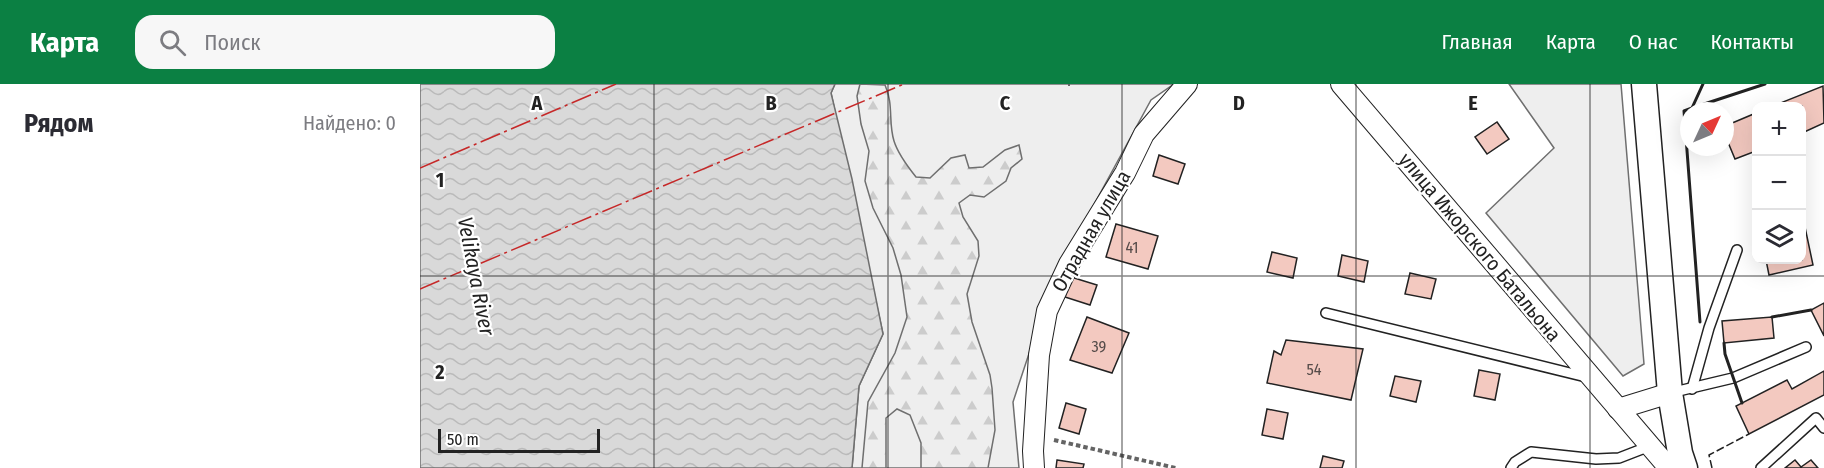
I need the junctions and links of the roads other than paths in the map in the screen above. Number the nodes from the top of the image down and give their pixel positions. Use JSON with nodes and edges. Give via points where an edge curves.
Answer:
{"nodes":[{"id":1,"x":1187,"y":84,"type":"edge"},
{"id":2,"x":1341,"y":84,"type":"edge"},
{"id":3,"x":1644,"y":84,"type":"edge"},
{"id":4,"x":1737,"y":250,"type":"dead end"},
{"id":5,"x":1326,"y":313,"type":"dead end"},
{"id":6,"x":1806,"y":347,"type":"dead end"},
{"id":7,"x":1592,"y":378,"type":"junction"},
{"id":8,"x":1681,"y":391,"type":"junction"},
{"id":9,"x":1618,"y":409,"type":"junction"},
{"id":10,"x":1824,"y":428,"type":"edge"},
{"id":11,"x":1650,"y":446,"type":"junction"},
{"id":12,"x":1034,"y":468,"type":"edge"},
{"id":13,"x":1511,"y":468,"type":"edge"},
{"id":14,"x":1669,"y":468,"type":"edge"},
{"id":15,"x":1685,"y":468,"type":"edge"},
{"id":16,"x":1761,"y":468,"type":"edge"}],
"edges":[{"from":1,"to":12,"type":"street","name":"Отрадная улица","via":[[1144,134],[1047,310],[1039,355]]},
{"from":2,"to":7,"type":"street","name":"улица Ижорского Батальона"},
{"from":3,"to":8,"type":"street"},
{"from":4,"to":8,"type":"lane"},
{"from":5,"to":7,"type":"lane"},
{"from":6,"to":8,"type":"lane","via":[[1733,378]]},
{"from":7,"to":9,"type":"street","name":"улица Ижорского Батальона"},
{"from":8,"to":9,"type":"street"},
{"from":8,"to":15,"type":"street","via":[[1680,453]]},
{"from":9,"to":11,"type":"street","name":"улица Ижорского Батальона"},
{"from":10,"to":16,"type":"lane","via":[[1816,418]]},
{"from":11,"to":13,"type":"lane","via":[[1619,458],[1531,452]]},
{"from":11,"to":14,"type":"street","name":"улица Ижорского Батальона"}]}
